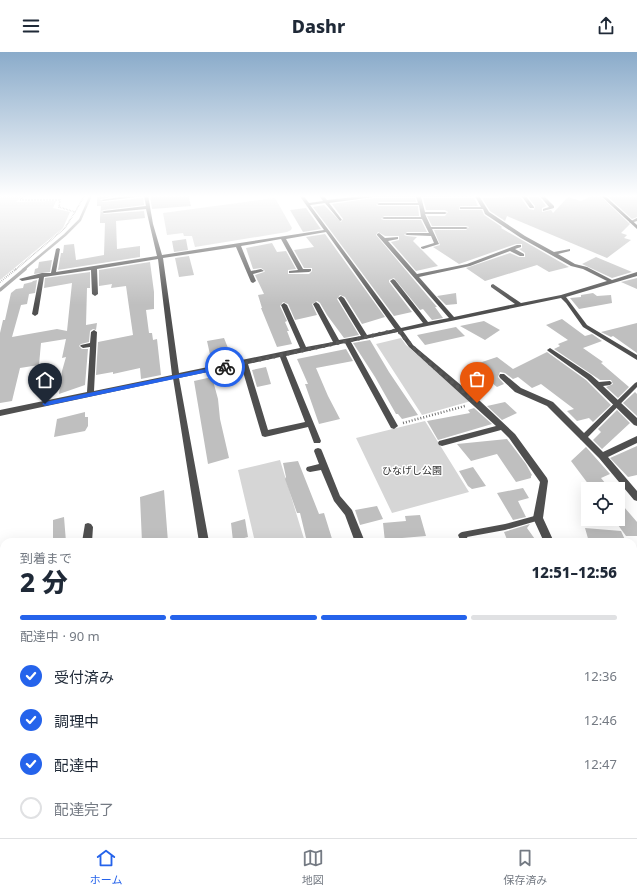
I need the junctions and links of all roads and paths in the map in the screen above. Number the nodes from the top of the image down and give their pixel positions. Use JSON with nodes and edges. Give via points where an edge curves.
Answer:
{"nodes":[{"id":1,"x":326,"y":231,"type":"edge"},
{"id":2,"x":61,"y":232,"type":"edge"},
{"id":3,"x":154,"y":232,"type":"edge"},
{"id":4,"x":322,"y":232,"type":"edge"},
{"id":5,"x":431,"y":232,"type":"edge"},
{"id":6,"x":516,"y":232,"type":"edge"},
{"id":7,"x":379,"y":234,"type":"dead end"},
{"id":8,"x":407,"y":234,"type":"dead end"},
{"id":9,"x":432,"y":235,"type":"junction"},
{"id":10,"x":282,"y":238,"type":"junction"},
{"id":11,"x":396,"y":238,"type":"dead end"},
{"id":12,"x":385,"y":240,"type":"junction"},
{"id":13,"x":238,"y":245,"type":"junction"},
{"id":14,"x":519,"y":246,"type":"dead end"},
{"id":15,"x":423,"y":248,"type":"dead end"},
{"id":16,"x":58,"y":249,"type":"dead end"},
{"id":17,"x":512,"y":250,"type":"junction"},
{"id":18,"x":568,"y":250,"type":"dead end"},
{"id":19,"x":553,"y":254,"type":"junction"},
{"id":20,"x":522,"y":255,"type":"dead end"},
{"id":21,"x":160,"y":258,"type":"junction"},
{"id":22,"x":560,"y":258,"type":"junction"},
{"id":23,"x":550,"y":261,"type":"dead end"},
{"id":24,"x":94,"y":268,"type":"junction"},
{"id":25,"x":261,"y":270,"type":"dead end"},
{"id":26,"x":309,"y":270,"type":"dead end"},
{"id":27,"x":301,"y":271,"type":"junction"},
{"id":28,"x":291,"y":272,"type":"dead end"},
{"id":29,"x":249,"y":273,"type":"junction"},
{"id":30,"x":406,"y":273,"type":"dead end"},
{"id":31,"x":53,"y":274,"type":"junction"},
{"id":32,"x":414,"y":274,"type":"junction"},
{"id":33,"x":637,"y":274,"type":"edge"},
{"id":34,"x":42,"y":276,"type":"junction"},
{"id":35,"x":22,"y":278,"type":"dead end"},
{"id":36,"x":253,"y":281,"type":"dead end"},
{"id":37,"x":393,"y":281,"type":"dead end"},
{"id":38,"x":0,"y":282,"type":"edge"},
{"id":39,"x":613,"y":282,"type":"junction"},
{"id":40,"x":493,"y":286,"type":"dead end"},
{"id":41,"x":401,"y":291,"type":"junction"},
{"id":42,"x":392,"y":293,"type":"dead end"},
{"id":43,"x":95,"y":294,"type":"dead end"},
{"id":44,"x":562,"y":296,"type":"junction"},
{"id":45,"x":341,"y":298,"type":"dead end"},
{"id":46,"x":316,"y":304,"type":"dead end"},
{"id":47,"x":284,"y":305,"type":"dead end"},
{"id":48,"x":520,"y":305,"type":"junction"},
{"id":49,"x":36,"y":314,"type":"dead end"},
{"id":50,"x":452,"y":318,"type":"junction"},
{"id":51,"x":426,"y":323,"type":"junction"},
{"id":52,"x":398,"y":330,"type":"junction"},
{"id":53,"x":94,"y":332,"type":"dead end"},
{"id":54,"x":365,"y":337,"type":"junction"},
{"id":55,"x":347,"y":341,"type":"junction"},
{"id":56,"x":337,"y":343,"type":"junction"},
{"id":57,"x":93,"y":344,"type":"junction"},
{"id":58,"x":83,"y":346,"type":"dead end"},
{"id":59,"x":304,"y":350,"type":"junction"},
{"id":60,"x":550,"y":350,"type":"dead end"},
{"id":61,"x":282,"y":355,"type":"junction"},
{"id":62,"x":563,"y":358,"type":"junction"},
{"id":63,"x":637,"y":358,"type":"edge"},
{"id":64,"x":244,"y":363,"type":"junction"},
{"id":65,"x":555,"y":363,"type":"dead end"},
{"id":66,"x":502,"y":376,"type":"dead end"},
{"id":67,"x":176,"y":378,"type":"junction"},
{"id":68,"x":608,"y":383,"type":"dead end"},
{"id":69,"x":637,"y":384,"type":"edge"},
{"id":70,"x":598,"y":385,"type":"junction"},
{"id":71,"x":90,"y":395,"type":"junction"},
{"id":72,"x":477,"y":403,"type":"junction"},
{"id":73,"x":617,"y":404,"type":"junction"},
{"id":74,"x":0,"y":413,"type":"edge"},
{"id":75,"x":637,"y":423,"type":"edge"},
{"id":76,"x":310,"y":424,"type":"junction"},
{"id":77,"x":394,"y":426,"type":"joint"},
{"id":78,"x":502,"y":427,"type":"junction"},
{"id":79,"x":583,"y":438,"type":"junction"},
{"id":80,"x":637,"y":439,"type":"edge"},
{"id":81,"x":317,"y":441,"type":"dead end"},
{"id":82,"x":442,"y":443,"type":"dead end"},
{"id":83,"x":318,"y":451,"type":"dead end"},
{"id":84,"x":602,"y":456,"type":"junction"},
{"id":85,"x":324,"y":466,"type":"junction"},
{"id":86,"x":310,"y":469,"type":"dead end"},
{"id":87,"x":637,"y":497,"type":"edge"},
{"id":88,"x":538,"y":518,"type":"junction"},
{"id":89,"x":88,"y":527,"type":"dead end"},
{"id":90,"x":87,"y":538,"type":"edge"},
{"id":91,"x":203,"y":538,"type":"edge"},
{"id":92,"x":358,"y":538,"type":"edge"},
{"id":93,"x":463,"y":538,"type":"edge"},
{"id":94,"x":547,"y":538,"type":"edge"}],
"edges":[{"from":1,"to":52,"type":"street"},
{"from":2,"to":38,"type":"path"},
{"from":3,"to":21,"type":"street"},
{"from":4,"to":10,"type":"street"},
{"from":5,"to":9,"type":"street"},
{"from":6,"to":19,"type":"street"},
{"from":7,"to":12,"type":"street"},
{"from":8,"to":9,"type":"street"},
{"from":9,"to":15,"type":"street","via":[[437,244]]},
{"from":10,"to":13,"type":"street"},
{"from":10,"to":27,"type":"street"},
{"from":11,"to":12,"type":"street"},
{"from":12,"to":32,"type":"street"},
{"from":13,"to":21,"type":"street"},
{"from":13,"to":29,"type":"street"},
{"from":14,"to":17,"type":"street"},
{"from":16,"to":31,"type":"street"},
{"from":17,"to":20,"type":"street"},
{"from":17,"to":32,"type":"street","via":[[468,265]]},
{"from":18,"to":19,"type":"street"},
{"from":19,"to":22,"type":"street"},
{"from":21,"to":24,"type":"street"},
{"from":21,"to":67,"type":"street"},
{"from":22,"to":23,"type":"street"},
{"from":22,"to":39,"type":"street"},
{"from":24,"to":31,"type":"street"},
{"from":24,"to":43,"type":"street"},
{"from":25,"to":29,"type":"street"},
{"from":26,"to":27,"type":"street"},
{"from":27,"to":28,"type":"street"},
{"from":29,"to":36,"type":"street"},
{"from":30,"to":32,"type":"street"},
{"from":31,"to":34,"type":"street"},
{"from":32,"to":50,"type":"street"},
{"from":33,"to":39,"type":"street"},
{"from":34,"to":35,"type":"street"},
{"from":34,"to":49,"type":"street"},
{"from":37,"to":41,"type":"street"},
{"from":39,"to":44,"type":"street"},
{"from":40,"to":48,"type":"street"},
{"from":41,"to":42,"type":"street"},
{"from":41,"to":51,"type":"street"},
{"from":44,"to":48,"type":"street"},
{"from":44,"to":63,"type":"street","via":[[585,326]]},
{"from":45,"to":54,"type":"street"},
{"from":46,"to":56,"type":"street"},
{"from":47,"to":59,"type":"street"},
{"from":48,"to":50,"type":"street"},
{"from":50,"to":51,"type":"street"},
{"from":51,"to":52,"type":"street"},
{"from":52,"to":54,"type":"street"},
{"from":52,"to":72,"type":"street","via":[[411,346]]},
{"from":53,"to":57,"type":"street"},
{"from":54,"to":55,"type":"street"},
{"from":55,"to":56,"type":"street"},
{"from":55,"to":77,"type":"street"},
{"from":56,"to":59,"type":"street"},
{"from":57,"to":58,"type":"street"},
{"from":57,"to":71,"type":"street"},
{"from":59,"to":61,"type":"street"},
{"from":60,"to":62,"type":"street"},
{"from":61,"to":64,"type":"street"},
{"from":61,"to":76,"type":"street"},
{"from":62,"to":65,"type":"street"},
{"from":62,"to":70,"type":"street"},
{"from":64,"to":67,"type":"street"},
{"from":64,"to":76,"type":"street","via":[[265,434]]},
{"from":66,"to":79,"type":"street","via":[[514,392],[550,404]]},
{"from":67,"to":71,"type":"street"},
{"from":67,"to":91,"type":"street"},
{"from":68,"to":70,"type":"street"},
{"from":69,"to":73,"type":"lane"},
{"from":70,"to":73,"type":"street"},
{"from":71,"to":74,"type":"street"},
{"from":72,"to":77,"type":"path"},
{"from":72,"to":78,"type":"street"},
{"from":73,"to":75,"type":"street"},
{"from":73,"to":79,"type":"lane"},
{"from":76,"to":81,"type":"street"},
{"from":78,"to":82,"type":"street"},
{"from":78,"to":88,"type":"street","via":[[512,436],[544,481]]},
{"from":79,"to":84,"type":"street"},
{"from":80,"to":84,"type":"street"},
{"from":83,"to":85,"type":"street"},
{"from":84,"to":87,"type":"street"},
{"from":85,"to":86,"type":"street"},
{"from":85,"to":92,"type":"street","via":[[337,498],[349,513]]},
{"from":88,"to":93,"type":"lane","via":[[462,535]]},
{"from":88,"to":94,"type":"street"},
{"from":89,"to":90,"type":"street"}]}
